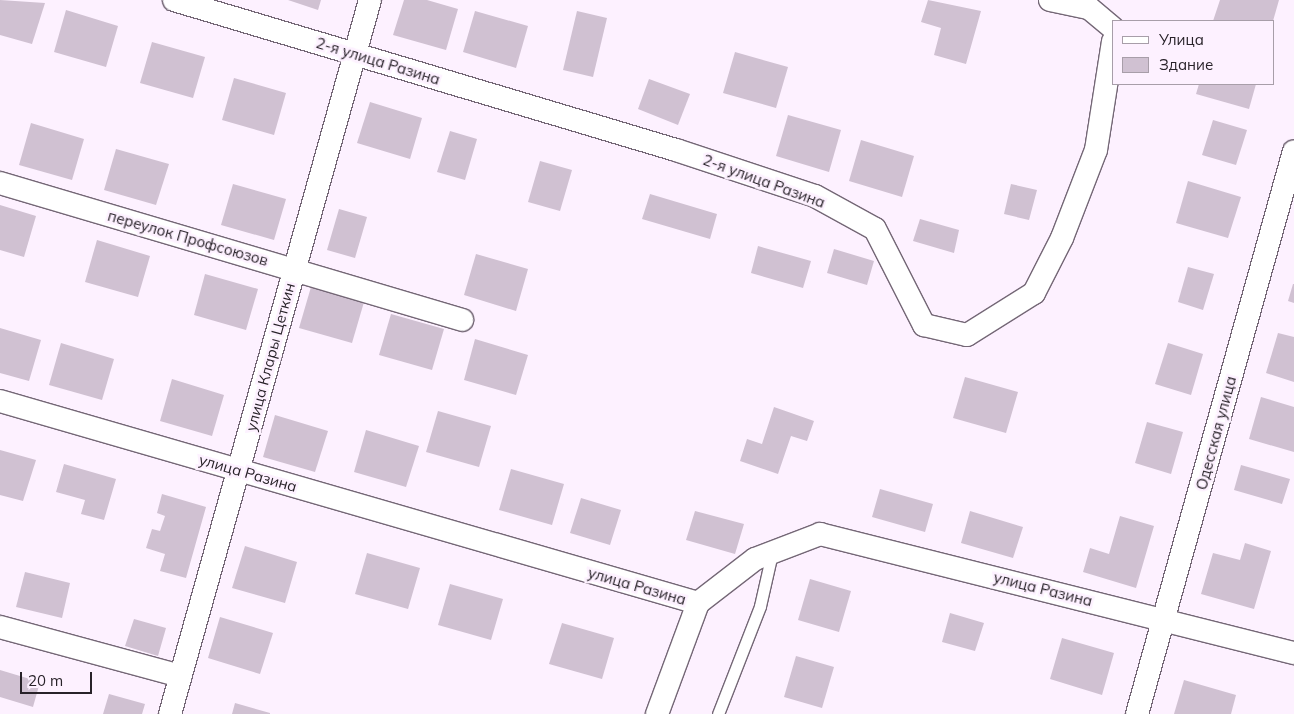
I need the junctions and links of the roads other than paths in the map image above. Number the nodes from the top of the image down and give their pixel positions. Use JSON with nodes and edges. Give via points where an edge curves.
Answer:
{"nodes":[{"id":1,"x":174,"y":0,"type":"edge"},
{"id":2,"x":370,"y":0,"type":"edge"},
{"id":3,"x":1050,"y":0,"type":"edge"},
{"id":4,"x":1112,"y":27,"type":"edge"},
{"id":5,"x":1112,"y":48,"type":"edge"},
{"id":6,"x":356,"y":54,"type":"junction"},
{"id":7,"x":1294,"y":151,"type":"edge"},
{"id":8,"x":0,"y":183,"type":"edge"},
{"id":9,"x":294,"y":270,"type":"junction"},
{"id":10,"x":462,"y":320,"type":"dead end"},
{"id":11,"x":0,"y":401,"type":"edge"},
{"id":12,"x":238,"y":470,"type":"junction"},
{"id":13,"x":772,"y":552,"type":"junction"},
{"id":14,"x":698,"y":603,"type":"junction"},
{"id":15,"x":1164,"y":620,"type":"junction"},
{"id":16,"x":0,"y":627,"type":"edge"},
{"id":17,"x":1294,"y":653,"type":"edge"},
{"id":18,"x":180,"y":676,"type":"junction"},
{"id":19,"x":170,"y":714,"type":"edge"},
{"id":20,"x":657,"y":714,"type":"edge"},
{"id":21,"x":718,"y":714,"type":"edge"},
{"id":22,"x":1137,"y":714,"type":"edge"}],
"edges":[{"from":1,"to":6,"type":"street","name":"2-я улица Разина"},
{"from":2,"to":6,"type":"street","name":"улица Клары Цеткин"},
{"from":3,"to":4,"type":"street","via":[[1089,8]]},
{"from":5,"to":6,"type":"street","name":"2-я улица Разина","via":[[1096,150],[1062,238],[1034,294],[966,335],[924,324],[875,229],[815,196],[676,150]]},
{"from":6,"to":9,"type":"street","name":"улица Клары Цеткин"},
{"from":7,"to":15,"type":"street","name":"Одесская улица"},
{"from":8,"to":9,"type":"street","name":"переулок Профсоюзов"},
{"from":9,"to":10,"type":"street","name":"переулок Профсоюзов"},
{"from":9,"to":12,"type":"street","name":"улица Клары Цеткин"},
{"from":11,"to":12,"type":"street","name":"улица Разина"},
{"from":12,"to":14,"type":"street","name":"улица Разина"},
{"from":12,"to":18,"type":"street","name":"улица Клары Цеткин"},
{"from":13,"to":14,"type":"street","name":"улица Разина","via":[[755,559]]},
{"from":13,"to":15,"type":"street","name":"улица Разина","via":[[820,534]]},
{"from":13,"to":21,"type":"lane","via":[[760,606]]},
{"from":14,"to":20,"type":"street"},
{"from":15,"to":17,"type":"street","name":"улица Разина"},
{"from":15,"to":22,"type":"street","name":"Одесская улица"},
{"from":16,"to":18,"type":"street"},
{"from":18,"to":19,"type":"street","name":"улица Клары Цеткин"}]}
